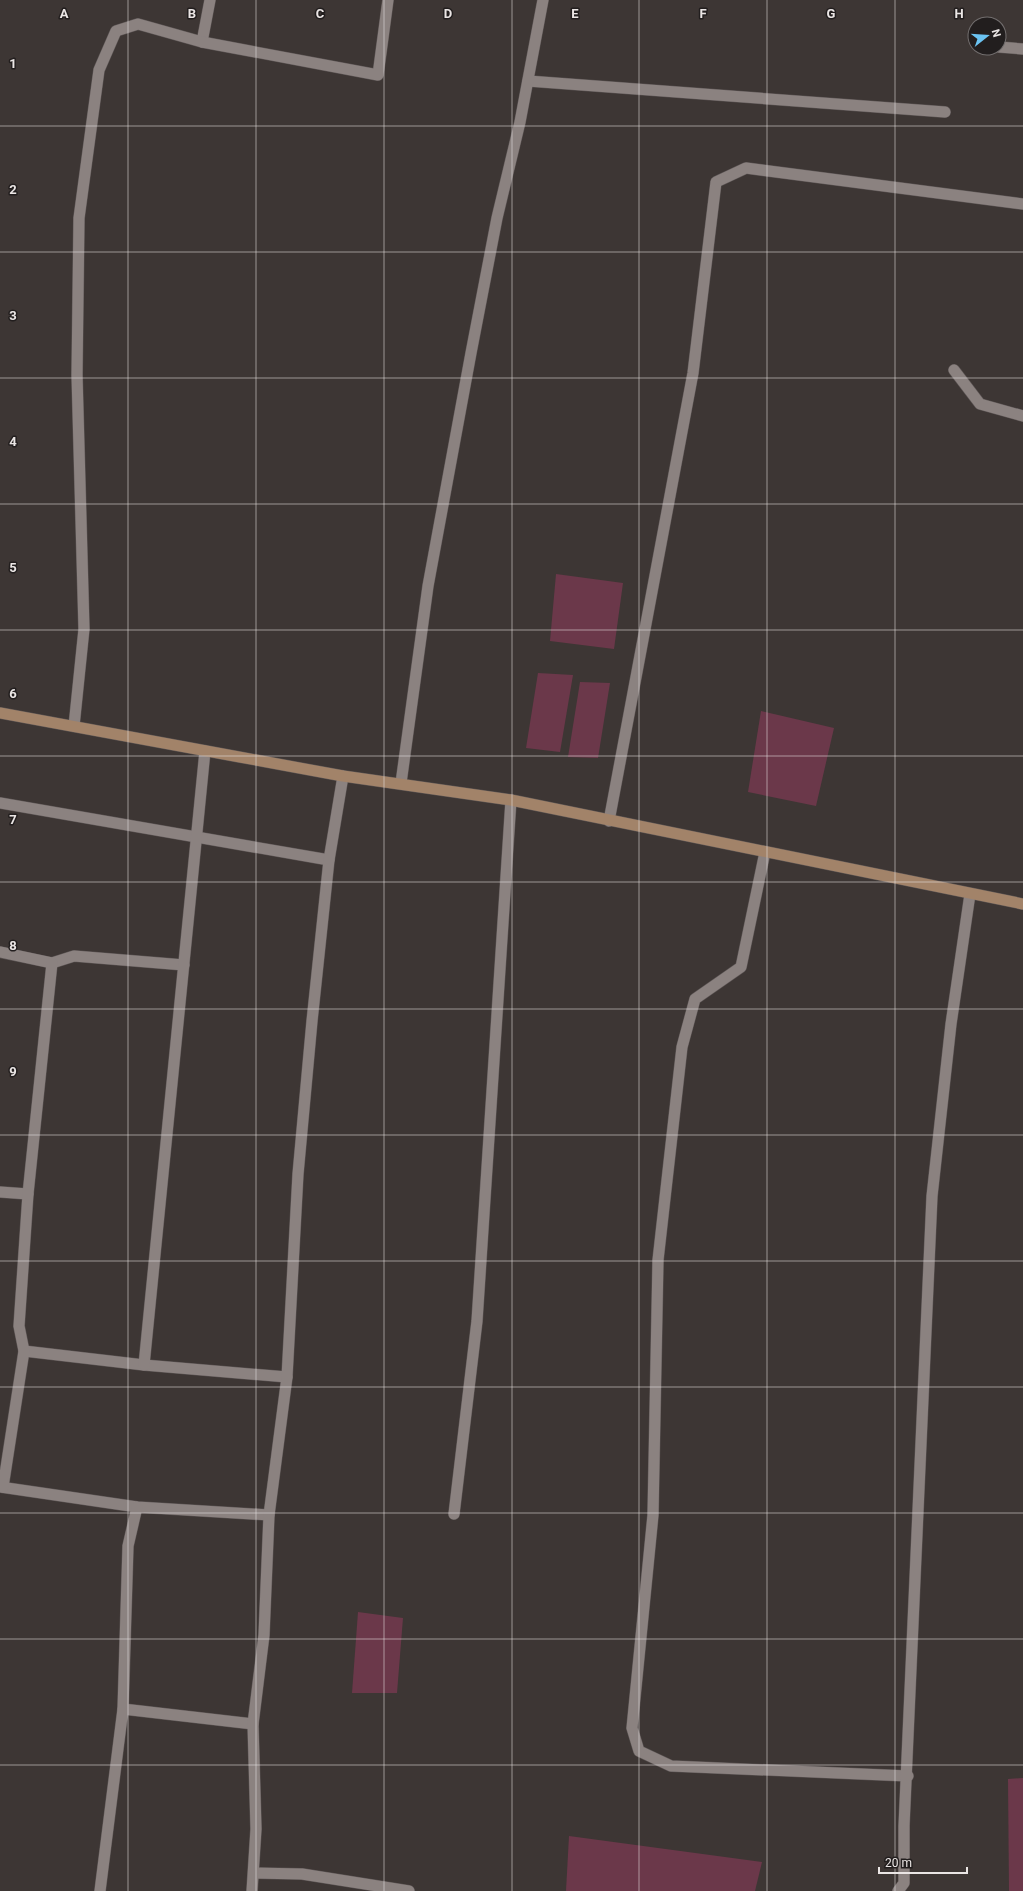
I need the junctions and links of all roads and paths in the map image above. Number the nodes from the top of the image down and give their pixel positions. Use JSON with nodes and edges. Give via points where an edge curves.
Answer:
{"nodes":[{"id":1,"x":210,"y":0,"type":"edge"},
{"id":2,"x":388,"y":0,"type":"edge"},
{"id":3,"x":543,"y":0,"type":"edge"},
{"id":4,"x":202,"y":42,"type":"junction"},
{"id":5,"x":1007,"y":48,"type":"edge"},
{"id":6,"x":1023,"y":49,"type":"edge"},
{"id":7,"x":528,"y":81,"type":"junction"},
{"id":8,"x":945,"y":112,"type":"dead end"},
{"id":9,"x":1023,"y":204,"type":"edge"},
{"id":10,"x":954,"y":370,"type":"dead end"},
{"id":11,"x":1023,"y":416,"type":"edge"},
{"id":12,"x":0,"y":713,"type":"edge"},
{"id":13,"x":74,"y":726,"type":"junction"},
{"id":14,"x":205,"y":750,"type":"junction"},
{"id":15,"x":343,"y":776,"type":"junction"},
{"id":16,"x":401,"y":782,"type":"junction"},
{"id":17,"x":511,"y":800,"type":"junction"},
{"id":18,"x":0,"y":802,"type":"edge"},
{"id":19,"x":609,"y":821,"type":"junction"},
{"id":20,"x":196,"y":837,"type":"junction"},
{"id":21,"x":765,"y":852,"type":"junction"},
{"id":22,"x":329,"y":860,"type":"junction"},
{"id":23,"x":970,"y":894,"type":"junction"},
{"id":24,"x":1023,"y":904,"type":"edge"},
{"id":25,"x":0,"y":952,"type":"edge"},
{"id":26,"x":52,"y":963,"type":"junction"},
{"id":27,"x":184,"y":965,"type":"junction"},
{"id":28,"x":0,"y":1192,"type":"edge"},
{"id":29,"x":28,"y":1194,"type":"junction"},
{"id":30,"x":24,"y":1351,"type":"junction"},
{"id":31,"x":144,"y":1365,"type":"junction"},
{"id":32,"x":287,"y":1377,"type":"junction"},
{"id":33,"x":1,"y":1487,"type":"edge"},
{"id":34,"x":137,"y":1506,"type":"junction"},
{"id":35,"x":454,"y":1514,"type":"dead end"},
{"id":36,"x":269,"y":1515,"type":"junction"},
{"id":37,"x":123,"y":1709,"type":"junction"},
{"id":38,"x":253,"y":1724,"type":"junction"},
{"id":39,"x":908,"y":1776,"type":"junction"},
{"id":40,"x":254,"y":1873,"type":"junction"},
{"id":41,"x":100,"y":1891,"type":"edge"},
{"id":42,"x":252,"y":1891,"type":"edge"},
{"id":43,"x":409,"y":1891,"type":"edge"},
{"id":44,"x":898,"y":1891,"type":"edge"}],
"edges":[{"from":1,"to":4,"type":"street"},
{"from":2,"to":4,"type":"street","via":[[378,75]]},
{"from":3,"to":7,"type":"street"},
{"from":4,"to":13,"type":"street","via":[[138,24],[116,31],[99,70],[79,218],[77,374],[84,629]]},
{"from":5,"to":6,"type":"street"},
{"from":7,"to":8,"type":"street"},
{"from":7,"to":16,"type":"street","via":[[496,226],[428,586]]},
{"from":9,"to":19,"type":"street","via":[[746,168],[716,182],[693,373]]},
{"from":10,"to":11,"type":"street","via":[[980,404]]},
{"from":12,"to":13,"type":"main road"},
{"from":13,"to":14,"type":"main road"},
{"from":14,"to":15,"type":"main road"},
{"from":14,"to":20,"type":"street"},
{"from":15,"to":16,"type":"main road"},
{"from":15,"to":22,"type":"street"},
{"from":16,"to":17,"type":"main road"},
{"from":17,"to":19,"type":"main road"},
{"from":17,"to":35,"type":"street","via":[[477,1320]]},
{"from":18,"to":20,"type":"street"},
{"from":19,"to":21,"type":"main road"},
{"from":20,"to":22,"type":"street"},
{"from":20,"to":27,"type":"street"},
{"from":21,"to":23,"type":"main road"},
{"from":21,"to":39,"type":"street","via":[[741,967],[695,999],[682,1047],[658,1260],[653,1515],[632,1728],[639,1751],[671,1766]]},
{"from":22,"to":32,"type":"street","via":[[298,1174]]},
{"from":23,"to":24,"type":"main road"},
{"from":23,"to":39,"type":"street","via":[[942,1095],[932,1196]]},
{"from":25,"to":26,"type":"street"},
{"from":26,"to":27,"type":"street","via":[[74,956]]},
{"from":26,"to":29,"type":"street"},
{"from":27,"to":31,"type":"street"},
{"from":28,"to":29,"type":"street"},
{"from":29,"to":30,"type":"street","via":[[19,1326]]},
{"from":30,"to":31,"type":"street"},
{"from":30,"to":33,"type":"street"},
{"from":31,"to":32,"type":"street"},
{"from":32,"to":36,"type":"street"},
{"from":33,"to":34,"type":"street"},
{"from":34,"to":36,"type":"street"},
{"from":34,"to":37,"type":"street","via":[[128,1546]]},
{"from":36,"to":38,"type":"street","via":[[264,1635]]},
{"from":37,"to":38,"type":"street"},
{"from":37,"to":41,"type":"street"},
{"from":38,"to":40,"type":"street","via":[[256,1829]]},
{"from":39,"to":44,"type":"street","via":[[904,1826],[904,1883]]},
{"from":40,"to":42,"type":"street"},
{"from":40,"to":43,"type":"street","via":[[302,1874]]}]}
